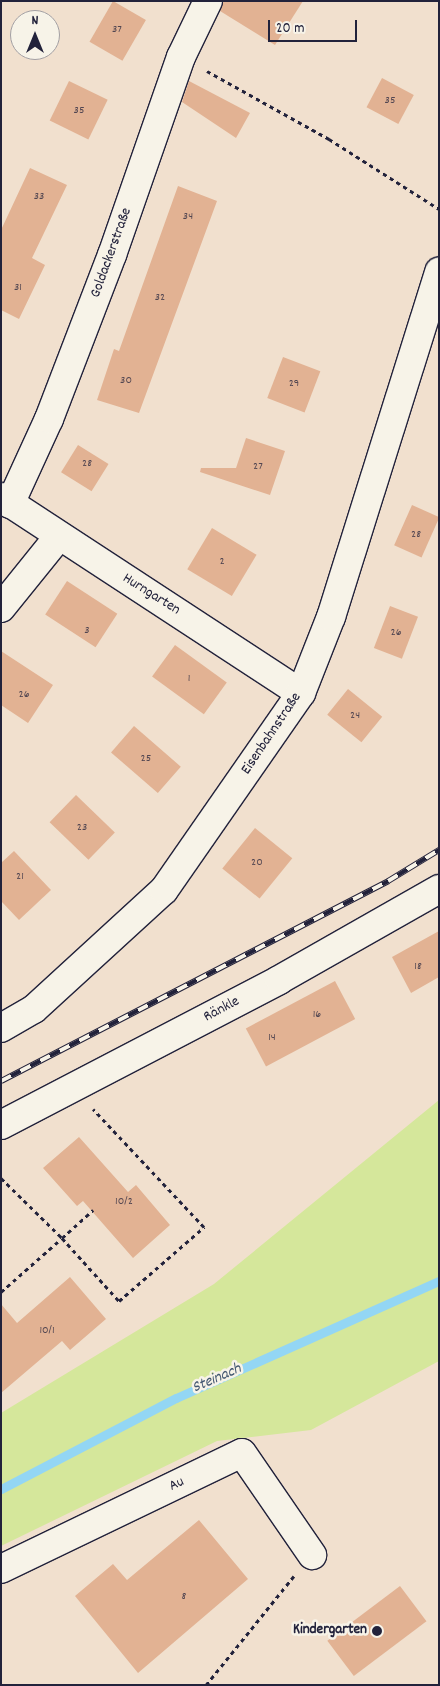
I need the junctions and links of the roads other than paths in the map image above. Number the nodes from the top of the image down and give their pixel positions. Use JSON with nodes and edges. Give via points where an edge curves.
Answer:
{"nodes":[{"id":1,"x":208,"y":1,"type":"edge"},
{"id":2,"x":439,"y":272,"type":"edge"},
{"id":3,"x":6,"y":501,"type":"edge"},
{"id":4,"x":59,"y":536,"type":"junction"},
{"id":5,"x":1,"y":608,"type":"edge"},
{"id":6,"x":302,"y":693,"type":"junction"},
{"id":7,"x":439,"y":889,"type":"edge"},
{"id":8,"x":1,"y":1028,"type":"edge"},
{"id":9,"x":1,"y":1125,"type":"edge"},
{"id":10,"x":312,"y":1555,"type":"road end"},
{"id":11,"x":1,"y":1569,"type":"edge"}],
"edges":[{"from":1,"to":3,"type":"street","name":"Goldackerstraße","via":[[181,57],[49,419]]},
{"from":2,"to":6,"type":"street","name":"Eisenbahnstraße","via":[[330,617]]},
{"from":3,"to":4,"type":"street","name":"Hurngarten"},
{"from":4,"to":5,"type":"street"},
{"from":4,"to":6,"type":"street","name":"Hurngarten"},
{"from":6,"to":8,"type":"street","name":"Eisenbahnstraße","via":[[164,890],[34,1010]]},
{"from":7,"to":9,"type":"street","name":"Ränkle","via":[[279,980]]},
{"from":10,"to":11,"type":"street","name":"Au","via":[[242,1453]]}]}
